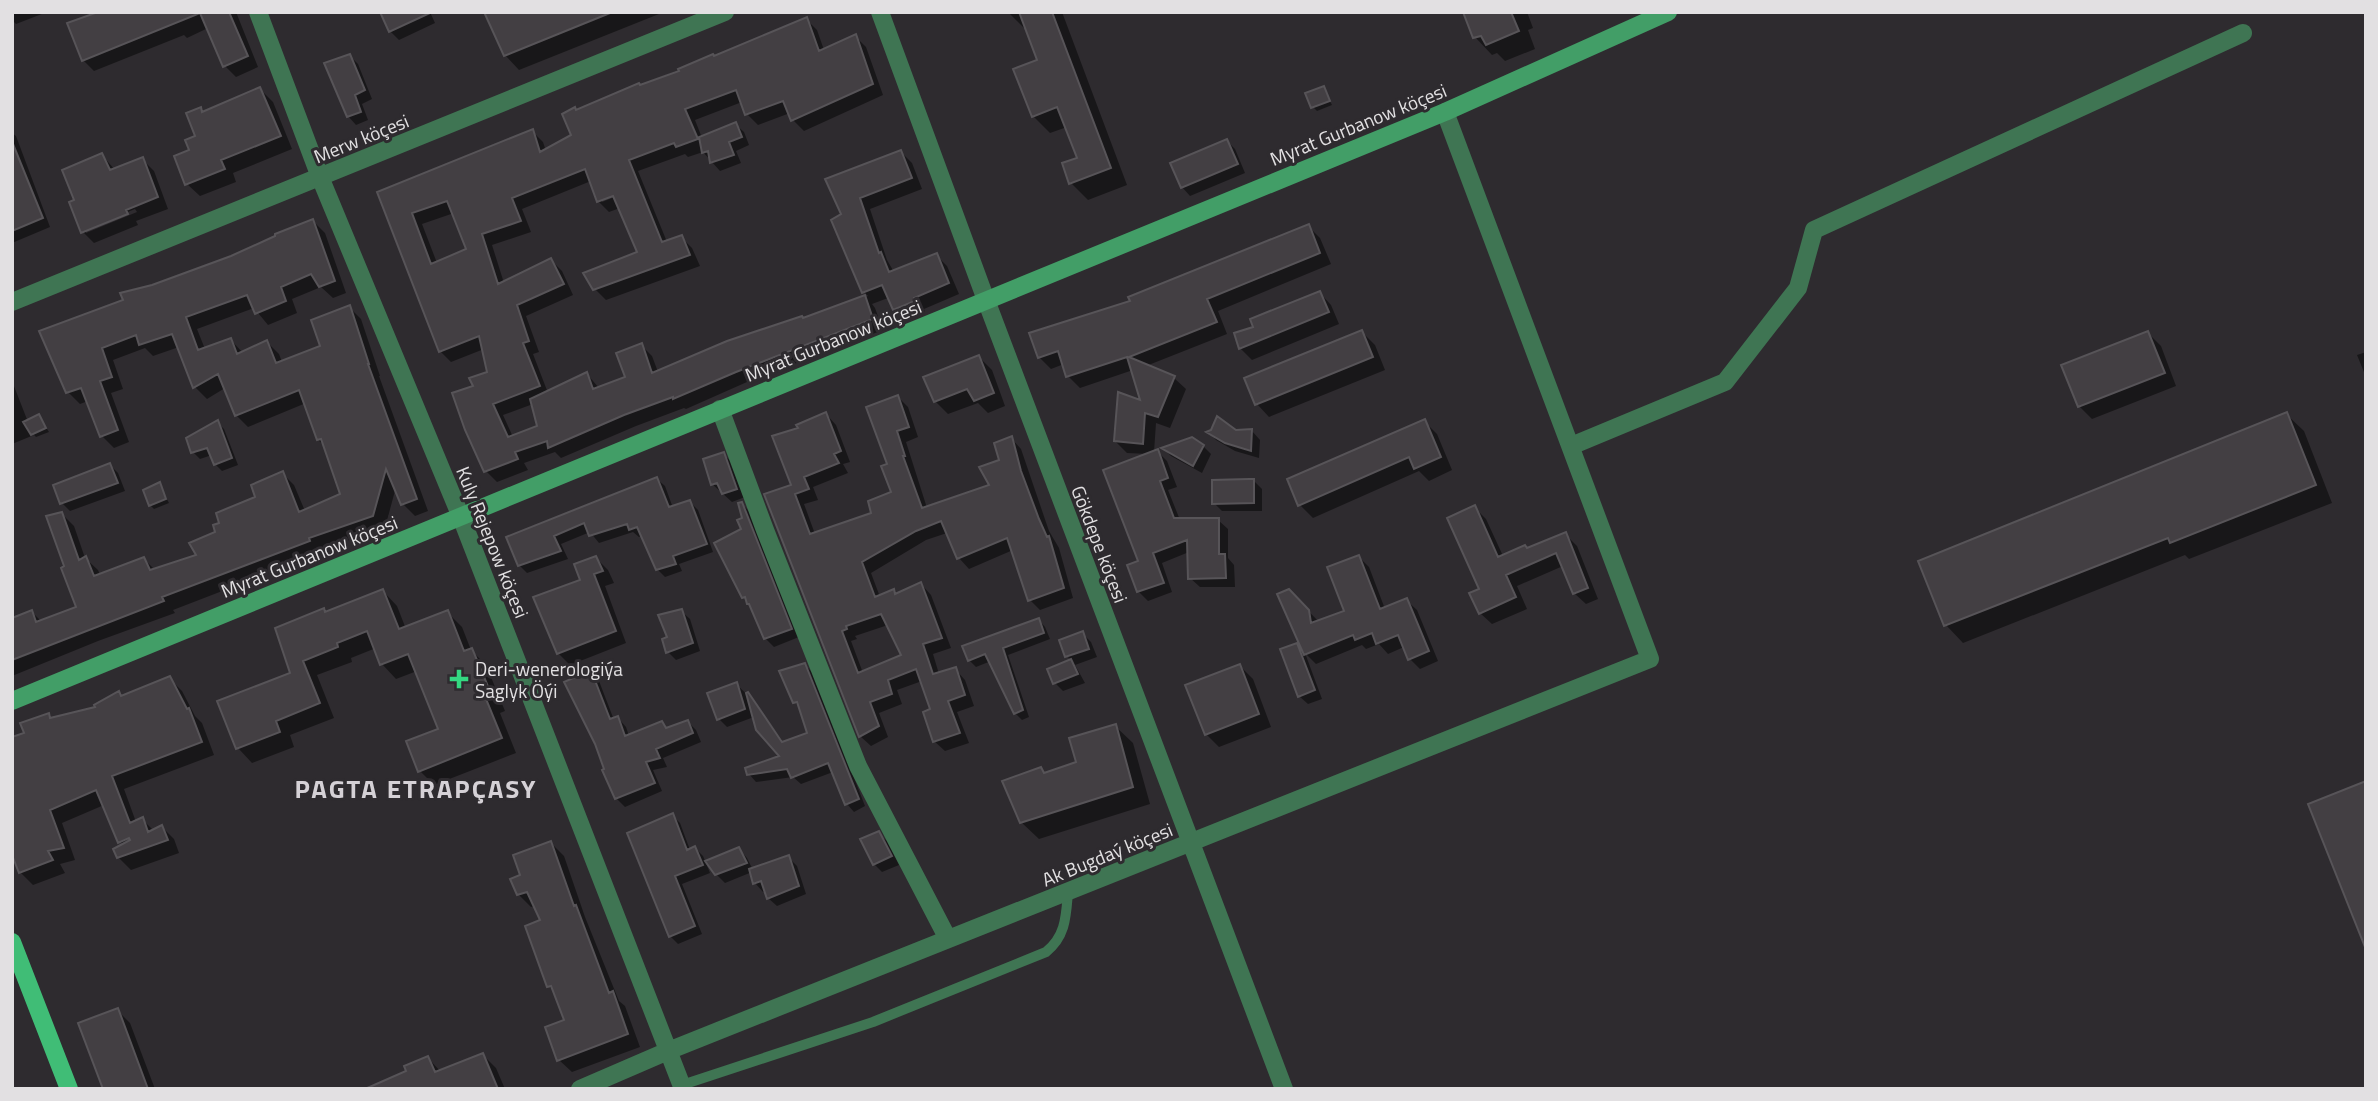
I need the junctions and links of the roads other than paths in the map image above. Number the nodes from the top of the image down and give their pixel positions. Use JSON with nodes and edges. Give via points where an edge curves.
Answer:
{"nodes":[{"id":1,"x":258,"y":12,"type":"edge"},
{"id":2,"x":725,"y":12,"type":"edge"},
{"id":3,"x":880,"y":12,"type":"edge"},
{"id":4,"x":1668,"y":12,"type":"edge"},
{"id":5,"x":2243,"y":33,"type":"dead end"},
{"id":6,"x":1445,"y":112,"type":"junction"},
{"id":7,"x":320,"y":177,"type":"junction"},
{"id":8,"x":986,"y":300,"type":"junction"},
{"id":9,"x":12,"y":302,"type":"edge"},
{"id":10,"x":720,"y":409,"type":"junction"},
{"id":11,"x":1571,"y":446,"type":"junction"},
{"id":12,"x":461,"y":517,"type":"junction"},
{"id":13,"x":12,"y":701,"type":"edge"},
{"id":14,"x":1191,"y":843,"type":"junction"},
{"id":15,"x":1068,"y":892,"type":"junction"},
{"id":16,"x":948,"y":939,"type":"junction"},
{"id":17,"x":12,"y":942,"type":"edge"},
{"id":18,"x":668,"y":1051,"type":"junction"},
{"id":19,"x":1284,"y":1086,"type":"edge"},
{"id":20,"x":682,"y":1087,"type":"edge"},
{"id":21,"x":69,"y":1089,"type":"edge"},
{"id":22,"x":580,"y":1089,"type":"edge"}],
"edges":[{"from":1,"to":7,"type":"street","name":"Kuly Rejepow köçesi"},
{"from":2,"to":7,"type":"street","name":"Merw köçesi"},
{"from":3,"to":8,"type":"street","name":"Gökdepe köçesi"},
{"from":4,"to":6,"type":"street","name":"Myrat Gurbanow köçesi"},
{"from":5,"to":11,"type":"street","via":[[1814,230],[1798,288],[1725,382]]},
{"from":6,"to":8,"type":"street","name":"Myrat Gurbanow köçesi"},
{"from":6,"to":11,"type":"street"},
{"from":7,"to":9,"type":"street","name":"Merw köçesi"},
{"from":7,"to":12,"type":"street","name":"Kuly Rejepow köçesi"},
{"from":8,"to":10,"type":"street","name":"Myrat Gurbanow köçesi"},
{"from":8,"to":14,"type":"street","name":"Gökdepe köçesi"},
{"from":10,"to":12,"type":"street","name":"Myrat Gurbanow köçesi"},
{"from":10,"to":16,"type":"street","via":[[858,766]]},
{"from":11,"to":14,"type":"street","name":"Ak Bugdaý köçesi","via":[[1650,659]]},
{"from":12,"to":13,"type":"street","name":"Myrat Gurbanow köçesi"},
{"from":12,"to":18,"type":"street","name":"Kuly Rejepow köçesi"},
{"from":14,"to":15,"type":"street","name":"Ak Bugdaý köçesi"},
{"from":14,"to":19,"type":"street","name":"Gökdepe köçesi"},
{"from":15,"to":16,"type":"street","name":"Ak Bugdaý köçesi"},
{"from":15,"to":20,"type":"lane","via":[[1064,928],[1046,952],[873,1022]]},
{"from":16,"to":18,"type":"street","name":"Ak Bugdaý köçesi"},
{"from":17,"to":21,"type":"main road"},
{"from":18,"to":20,"type":"street","name":"Kuly Rejepow köçesi"},
{"from":18,"to":22,"type":"street","name":"Ak Bugdaý köçesi"}]}
